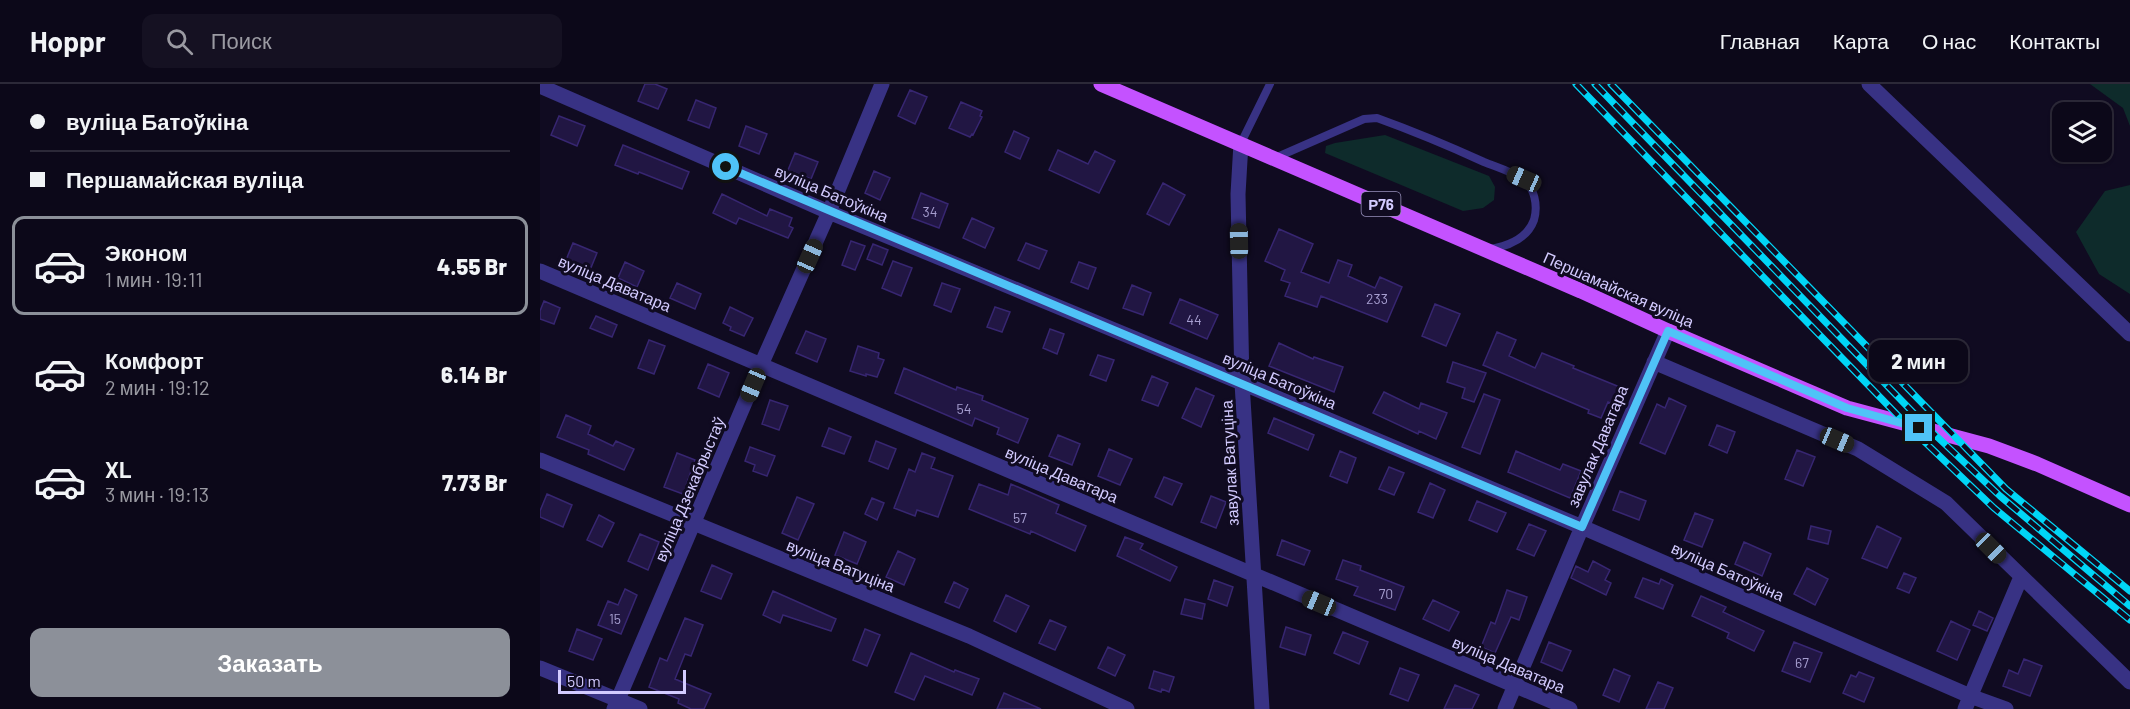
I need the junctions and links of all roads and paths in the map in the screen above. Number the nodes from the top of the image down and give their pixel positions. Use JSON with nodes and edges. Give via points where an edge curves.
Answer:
{"nodes":[{"id":1,"x":882,"y":84,"type":"edge"},
{"id":2,"x":1101,"y":84,"type":"edge"},
{"id":3,"x":1270,"y":84,"type":"edge"},
{"id":4,"x":1869,"y":84,"type":"edge"},
{"id":5,"x":540,"y":86,"type":"edge"},
{"id":6,"x":1241,"y":143,"type":"junction"},
{"id":7,"x":1275,"y":158,"type":"junction"},
{"id":8,"x":829,"y":212,"type":"junction"},
{"id":9,"x":1486,"y":250,"type":"junction"},
{"id":10,"x":540,"y":271,"type":"edge"},
{"id":11,"x":1668,"y":331,"type":"junction"},
{"id":12,"x":2130,"y":334,"type":"edge"},
{"id":13,"x":1654,"y":362,"type":"junction"},
{"id":14,"x":761,"y":365,"type":"junction"},
{"id":15,"x":1242,"y":383,"type":"junction"},
{"id":16,"x":540,"y":460,"type":"edge"},
{"id":17,"x":2130,"y":505,"type":"edge"},
{"id":18,"x":693,"y":524,"type":"junction"},
{"id":19,"x":1582,"y":527,"type":"junction"},
{"id":20,"x":1254,"y":576,"type":"junction"},
{"id":21,"x":2021,"y":577,"type":"junction"},
{"id":22,"x":540,"y":668,"type":"edge"},
{"id":23,"x":2130,"y":682,"type":"edge"},
{"id":24,"x":1515,"y":686,"type":"junction"},
{"id":25,"x":1967,"y":703,"type":"edge"},
{"id":26,"x":616,"y":704,"type":"edge"},
{"id":27,"x":640,"y":709,"type":"edge"},
{"id":28,"x":1127,"y":709,"type":"edge"},
{"id":29,"x":1262,"y":709,"type":"edge"},
{"id":30,"x":1505,"y":709,"type":"edge"},
{"id":31,"x":1570,"y":709,"type":"edge"},
{"id":32,"x":2006,"y":709,"type":"edge"}],
"edges":[{"from":1,"to":8,"type":"street","name":"вуліца Дзекабрыстаў"},
{"from":2,"to":6,"type":"main road","name":"Першамайская вуліца","number":"Р76"},
{"from":3,"to":6,"type":"lane"},
{"from":4,"to":12,"type":"street"},
{"from":5,"to":8,"type":"street","name":"вуліца Батоўкіна"},
{"from":6,"to":7,"type":"main road","name":"Першамайская вуліца","number":"Р76"},
{"from":6,"to":15,"type":"street","name":"завулак Ватуціна","via":[[1238,194]]},
{"from":7,"to":9,"type":"main road","name":"Першамайская вуліца","number":"Р76"},
{"from":7,"to":9,"type":"lane","via":[[1364,119],[1377,118],[1524,179],[1535,197],[1532,224],[1524,236],[1506,246]]},
{"from":8,"to":14,"type":"street","name":"вуліца Дзекабрыстаў"},
{"from":8,"to":15,"type":"street","name":"вуліца Батоўкіна"},
{"from":9,"to":11,"type":"main road","name":"Першамайская вуліца","number":"Р76"},
{"from":10,"to":14,"type":"street","name":"вуліца Даватара"},
{"from":11,"to":13,"type":"street","name":"завулак Даватара"},
{"from":11,"to":17,"type":"main road","name":"Першамайская вуліца","number":"Р76","via":[[1847,408],[1989,446]]},
{"from":13,"to":19,"type":"street","name":"завулак Даватара"},
{"from":13,"to":21,"type":"street","via":[[1858,448],[1946,504]]},
{"from":14,"to":18,"type":"street","name":"вуліца Дзекабрыстаў"},
{"from":14,"to":20,"type":"street","name":"вуліца Даватара"},
{"from":15,"to":19,"type":"street","name":"вуліца Батоўкіна"},
{"from":15,"to":20,"type":"street","name":"завулак Ватуціна"},
{"from":16,"to":18,"type":"street","name":"вуліца Ватуціна"},
{"from":18,"to":26,"type":"street","name":"вуліца Дзекабрыстаў"},
{"from":18,"to":28,"type":"street","name":"вуліца Ватуціна","via":[[969,636]]},
{"from":19,"to":24,"type":"street","name":"завулак Даватара"},
{"from":19,"to":25,"type":"street","name":"вуліца Батоўкіна"},
{"from":20,"to":24,"type":"street","name":"вуліца Даватара"},
{"from":20,"to":29,"type":"street","name":"завулак Ватуціна"},
{"from":21,"to":23,"type":"street"},
{"from":21,"to":25,"type":"street"},
{"from":22,"to":26,"type":"street"},
{"from":24,"to":30,"type":"street","name":"завулак Даватара"},
{"from":24,"to":31,"type":"street","name":"вуліца Даватара"},
{"from":25,"to":32,"type":"street","name":"вуліца Батоўкіна"},
{"from":26,"to":27,"type":"street"}]}
